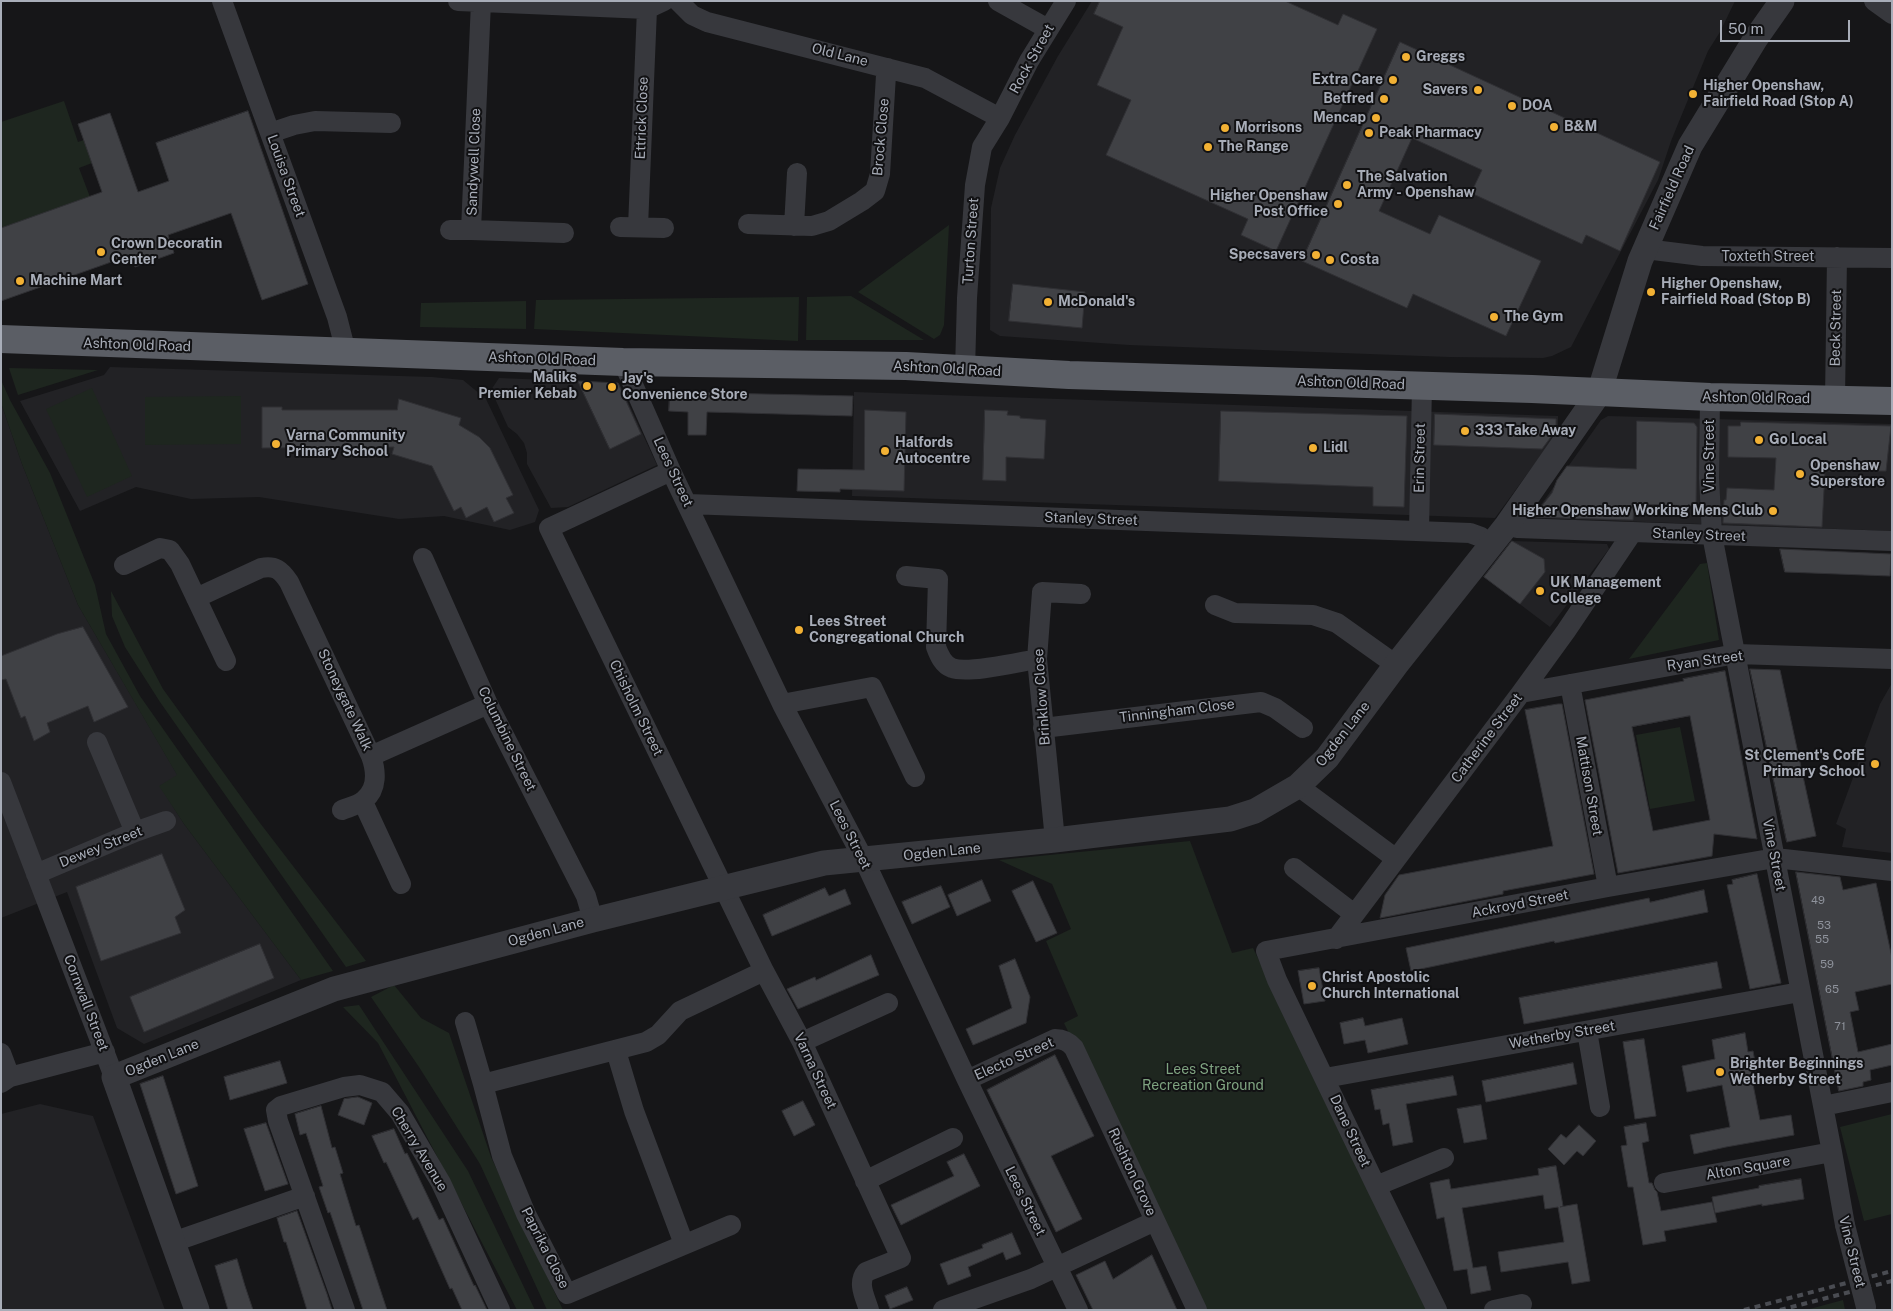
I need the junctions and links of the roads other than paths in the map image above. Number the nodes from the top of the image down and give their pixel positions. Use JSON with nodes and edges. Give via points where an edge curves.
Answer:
{"nodes":[{"id":1,"x":222,"y":1,"type":"edge"},
{"id":2,"x":458,"y":1,"type":"edge"},
{"id":3,"x":678,"y":1,"type":"edge"},
{"id":4,"x":998,"y":1,"type":"edge"},
{"id":5,"x":1066,"y":1,"type":"edge"},
{"id":6,"x":1782,"y":1,"type":"edge"},
{"id":7,"x":1874,"y":1,"type":"edge"},
{"id":8,"x":481,"y":2,"type":"edge"},
{"id":9,"x":515,"y":3,"type":"edge"},
{"id":10,"x":655,"y":5,"type":"edge"},
{"id":11,"x":1892,"y":14,"type":"edge"},
{"id":12,"x":1048,"y":29,"type":"junction"},
{"id":13,"x":888,"y":68,"type":"junction"},
{"id":14,"x":1000,"y":118,"type":"junction"},
{"id":15,"x":390,"y":123,"type":"dead end"},
{"id":16,"x":270,"y":133,"type":"junction"},
{"id":17,"x":797,"y":173,"type":"dead end"},
{"id":18,"x":748,"y":224,"type":"dead end"},
{"id":19,"x":794,"y":226,"type":"junction"},
{"id":20,"x":664,"y":228,"type":"dead end"},
{"id":21,"x":450,"y":230,"type":"dead end"},
{"id":22,"x":471,"y":230,"type":"junction"},
{"id":23,"x":564,"y":233,"type":"dead end"},
{"id":24,"x":1645,"y":249,"type":"junction"},
{"id":25,"x":1837,"y":257,"type":"junction"},
{"id":26,"x":1892,"y":258,"type":"edge"},
{"id":27,"x":1,"y":339,"type":"edge"},
{"id":28,"x":346,"y":352,"type":"junction"},
{"id":29,"x":623,"y":362,"type":"junction"},
{"id":30,"x":965,"y":370,"type":"junction"},
{"id":31,"x":1422,"y":386,"type":"junction"},
{"id":32,"x":1599,"y":393,"type":"junction"},
{"id":33,"x":1710,"y":397,"type":"junction"},
{"id":34,"x":1835,"y":399,"type":"junction"},
{"id":35,"x":1892,"y":401,"type":"edge"},
{"id":36,"x":671,"y":471,"type":"junction"},
{"id":37,"x":688,"y":504,"type":"junction"},
{"id":38,"x":1507,"y":525,"type":"junction"},
{"id":39,"x":1419,"y":531,"type":"junction"},
{"id":40,"x":1632,"y":533,"type":"junction"},
{"id":41,"x":1712,"y":535,"type":"junction"},
{"id":42,"x":1891,"y":536,"type":"edge"},
{"id":43,"x":1491,"y":545,"type":"junction"},
{"id":44,"x":423,"y":558,"type":"dead end"},
{"id":45,"x":124,"y":565,"type":"dead end"},
{"id":46,"x":906,"y":576,"type":"dead end"},
{"id":47,"x":1081,"y":594,"type":"dead end"},
{"id":48,"x":196,"y":598,"type":"junction"},
{"id":49,"x":1215,"y":605,"type":"dead end"},
{"id":50,"x":1736,"y":654,"type":"junction"},
{"id":51,"x":1038,"y":659,"type":"junction"},
{"id":52,"x":1892,"y":659,"type":"edge"},
{"id":53,"x":226,"y":661,"type":"dead end"},
{"id":54,"x":1396,"y":665,"type":"junction"},
{"id":55,"x":1570,"y":684,"type":"junction"},
{"id":56,"x":1521,"y":693,"type":"junction"},
{"id":57,"x":488,"y":704,"type":"junction"},
{"id":58,"x":782,"y":704,"type":"junction"},
{"id":59,"x":1044,"y":728,"type":"junction"},
{"id":60,"x":1303,"y":728,"type":"dead end"},
{"id":61,"x":97,"y":742,"type":"dead end"},
{"id":62,"x":371,"y":756,"type":"junction"},
{"id":63,"x":914,"y":777,"type":"dead end"},
{"id":64,"x":1,"y":782,"type":"edge"},
{"id":65,"x":1298,"y":786,"type":"junction"},
{"id":66,"x":363,"y":802,"type":"junction"},
{"id":67,"x":342,"y":810,"type":"dead end"},
{"id":68,"x":166,"y":821,"type":"dead end"},
{"id":69,"x":134,"y":832,"type":"junction"},
{"id":70,"x":1055,"y":840,"type":"junction"},
{"id":71,"x":1395,"y":858,"type":"junction"},
{"id":72,"x":1775,"y":858,"type":"junction"},
{"id":73,"x":864,"y":859,"type":"junction"},
{"id":74,"x":1294,"y":868,"type":"dead end"},
{"id":75,"x":1892,"y":871,"type":"edge"},
{"id":76,"x":36,"y":874,"type":"junction"},
{"id":77,"x":401,"y":884,"type":"dead end"},
{"id":78,"x":1608,"y":887,"type":"junction"},
{"id":79,"x":724,"y":888,"type":"junction"},
{"id":80,"x":1354,"y":914,"type":"junction"},
{"id":81,"x":593,"y":920,"type":"junction"},
{"id":82,"x":1336,"y":939,"type":"junction"},
{"id":83,"x":1266,"y":951,"type":"joint"},
{"id":84,"x":764,"y":971,"type":"junction"},
{"id":85,"x":1800,"y":992,"type":"junction"},
{"id":86,"x":888,"y":1003,"type":"dead end"},
{"id":87,"x":466,"y":1022,"type":"dead end"},
{"id":88,"x":1587,"y":1031,"type":"junction"},
{"id":89,"x":1062,"y":1039,"type":"joint"},
{"id":90,"x":802,"y":1042,"type":"junction"},
{"id":91,"x":616,"y":1051,"type":"junction"},
{"id":92,"x":105,"y":1052,"type":"junction"},
{"id":93,"x":1,"y":1053,"type":"edge"},
{"id":94,"x":114,"y":1077,"type":"junction"},
{"id":95,"x":1324,"y":1078,"type":"junction"},
{"id":96,"x":6,"y":1080,"type":"edge"},
{"id":97,"x":967,"y":1080,"type":"junction"},
{"id":98,"x":483,"y":1084,"type":"junction"},
{"id":99,"x":1892,"y":1092,"type":"edge"},
{"id":100,"x":1823,"y":1106,"type":"junction"},
{"id":101,"x":1600,"y":1107,"type":"dead end"},
{"id":102,"x":953,"y":1138,"type":"dead end"},
{"id":103,"x":1832,"y":1152,"type":"junction"},
{"id":104,"x":1444,"y":1158,"type":"dead end"},
{"id":105,"x":865,"y":1181,"type":"junction"},
{"id":106,"x":1664,"y":1183,"type":"dead end"},
{"id":107,"x":1376,"y":1186,"type":"junction"},
{"id":108,"x":305,"y":1196,"type":"junction"},
{"id":109,"x":1156,"y":1221,"type":"junction"},
{"id":110,"x":732,"y":1225,"type":"dead end"},
{"id":111,"x":173,"y":1242,"type":"junction"},
{"id":112,"x":684,"y":1244,"type":"junction"},
{"id":113,"x":1058,"y":1267,"type":"junction"},
{"id":114,"x":983,"y":1303,"type":"edge"},
{"id":115,"x":1522,"y":1304,"type":"dead end"},
{"id":116,"x":1866,"y":1308,"type":"edge"},
{"id":117,"x":197,"y":1310,"type":"edge"},
{"id":118,"x":345,"y":1310,"type":"edge"},
{"id":119,"x":500,"y":1310,"type":"edge"},
{"id":120,"x":869,"y":1310,"type":"edge"},
{"id":121,"x":943,"y":1310,"type":"edge"},
{"id":122,"x":1078,"y":1310,"type":"edge"},
{"id":123,"x":1197,"y":1310,"type":"edge"},
{"id":124,"x":1437,"y":1310,"type":"edge"},
{"id":125,"x":1494,"y":1310,"type":"edge"}],
"edges":[{"from":1,"to":16,"type":"street","name":"Louisa Street"},
{"from":2,"to":8,"type":"street"},
{"from":3,"to":13,"type":"street","name":"Old Lane","via":[[692,15],[707,22]]},
{"from":4,"to":12,"type":"street"},
{"from":5,"to":12,"type":"street","name":"Rock Street"},
{"from":6,"to":24,"type":"street","name":"Fairfield Road","via":[[1690,146]]},
{"from":7,"to":11,"type":"street"},
{"from":8,"to":9,"type":"street"},
{"from":8,"to":22,"type":"street","name":"Sandywell Close"},
{"from":9,"to":10,"type":"street"},
{"from":10,"to":20,"type":"street","name":"Ettrick Close","via":[[629,227]]},
{"from":12,"to":14,"type":"street","name":"Rock Street"},
{"from":13,"to":14,"type":"street","name":"Old Lane","via":[[925,78]]},
{"from":13,"to":19,"type":"street","name":"Brock Close","via":[[880,174],[875,191],[829,221],[812,226]]},
{"from":14,"to":30,"type":"street","name":"Turton Street","via":[[982,147],[975,185]]},
{"from":15,"to":16,"type":"street","via":[[315,121]]},
{"from":16,"to":28,"type":"street","name":"Louisa Street","via":[[337,317]]},
{"from":17,"to":19,"type":"street"},
{"from":18,"to":19,"type":"street","name":"Brock Close"},
{"from":21,"to":22,"type":"street"},
{"from":22,"to":23,"type":"street","name":"Sandywell Close"},
{"from":24,"to":25,"type":"street","name":"Toxteth Street","via":[[1702,256]]},
{"from":24,"to":32,"type":"street","name":"Fairfield Road"},
{"from":25,"to":26,"type":"street","name":"Toxteth Street"},
{"from":25,"to":34,"type":"street","name":"Beck Street"},
{"from":27,"to":28,"type":"highway","name":"Ashton Old Road"},
{"from":28,"to":29,"type":"highway","name":"Ashton Old Road"},
{"from":29,"to":30,"type":"highway","name":"Ashton Old Road","via":[[814,363]]},
{"from":29,"to":36,"type":"street","name":"Lees Street"},
{"from":30,"to":31,"type":"highway","name":"Ashton Old Road"},
{"from":31,"to":32,"type":"highway","name":"Ashton Old Road"},
{"from":31,"to":39,"type":"street","name":"Erin Street"},
{"from":32,"to":33,"type":"highway","name":"Ashton Old Road"},
{"from":32,"to":38,"type":"street","name":"Ogden Lane"},
{"from":33,"to":34,"type":"highway","name":"Ashton Old Road"},
{"from":33,"to":41,"type":"street","name":"Vine Street"},
{"from":34,"to":35,"type":"highway","name":"Ashton Old Road"},
{"from":36,"to":37,"type":"street","name":"Lees Street"},
{"from":36,"to":79,"type":"street","name":"Chisholm Street","via":[[549,528]]},
{"from":37,"to":39,"type":"street","name":"Stanley Street"},
{"from":37,"to":58,"type":"street","name":"Lees Street"},
{"from":38,"to":40,"type":"street","name":"Stanley Street"},
{"from":38,"to":43,"type":"street","name":"Ogden Lane"},
{"from":39,"to":43,"type":"street","name":"Stanley Street","via":[[1470,533]]},
{"from":40,"to":41,"type":"street","name":"Stanley Street"},
{"from":40,"to":56,"type":"street","name":"Catherine Street"},
{"from":41,"to":42,"type":"street","name":"Stanley Street"},
{"from":41,"to":50,"type":"street","name":"Vine Street"},
{"from":43,"to":54,"type":"street","name":"Ogden Lane"},
{"from":44,"to":57,"type":"street","name":"Columbine Street"},
{"from":45,"to":48,"type":"street","via":[[160,548],[170,550]]},
{"from":46,"to":51,"type":"street","via":[[938,579],[936,647],[948,666],[974,669]]},
{"from":47,"to":51,"type":"street","name":"Brinklow Close","via":[[1042,592]]},
{"from":48,"to":53,"type":"street"},
{"from":48,"to":62,"type":"street","name":"Stoneygate Walk","via":[[260,568],[278,568],[289,582]]},
{"from":49,"to":54,"type":"street","via":[[1235,613],[1313,615],[1337,623]]},
{"from":50,"to":52,"type":"street","name":"Ryan Street"},
{"from":50,"to":55,"type":"street","name":"Ryan Street"},
{"from":50,"to":72,"type":"street","name":"Vine Street"},
{"from":51,"to":59,"type":"street","name":"Brinklow Close"},
{"from":54,"to":65,"type":"street","name":"Ogden Lane","via":[[1327,758]]},
{"from":55,"to":56,"type":"street","name":"Ryan Street"},
{"from":55,"to":78,"type":"street","name":"Mattison Street"},
{"from":56,"to":71,"type":"street","name":"Catherine Street"},
{"from":57,"to":62,"type":"street","name":"Stoneygate Walk"},
{"from":57,"to":81,"type":"street","name":"Columbine Street","via":[[586,896]]},
{"from":58,"to":63,"type":"street","via":[[872,687]]},
{"from":58,"to":73,"type":"street","name":"Lees Street"},
{"from":59,"to":60,"type":"street","name":"Tinningham Close","via":[[1260,702],[1275,708]]},
{"from":59,"to":70,"type":"street","name":"Brinklow Close"},
{"from":61,"to":69,"type":"street"},
{"from":62,"to":66,"type":"street","via":[[375,770],[374,786]]},
{"from":64,"to":76,"type":"street","name":"Cornwall Street"},
{"from":65,"to":70,"type":"street","name":"Ogden Lane","via":[[1255,811],[1230,819]]},
{"from":65,"to":71,"type":"street"},
{"from":66,"to":67,"type":"street"},
{"from":66,"to":77,"type":"street"},
{"from":68,"to":69,"type":"street","name":"Dewey Street"},
{"from":69,"to":76,"type":"street","name":"Dewey Street"},
{"from":70,"to":73,"type":"street","name":"Ogden Lane"},
{"from":71,"to":80,"type":"street","name":"Catherine Street"},
{"from":72,"to":75,"type":"street","name":"Ackroyd Street"},
{"from":72,"to":78,"type":"street","name":"Ackroyd Street"},
{"from":72,"to":85,"type":"street","name":"Vine Street"},
{"from":73,"to":79,"type":"street","name":"Ogden Lane","via":[[824,863]]},
{"from":73,"to":97,"type":"street","name":"Lees Street"},
{"from":74,"to":80,"type":"street"},
{"from":76,"to":92,"type":"street","name":"Cornwall Street"},
{"from":78,"to":82,"type":"street","name":"Ackroyd Street"},
{"from":79,"to":81,"type":"street","name":"Ogden Lane"},
{"from":79,"to":84,"type":"street","name":"Varna Street"},
{"from":80,"to":82,"type":"street","name":"Catherine Street"},
{"from":81,"to":94,"type":"street","name":"Ogden Lane","via":[[334,989]]},
{"from":82,"to":83,"type":"street","name":"Ackroyd Street"},
{"from":83,"to":95,"type":"street","name":"Dane Street"},
{"from":84,"to":90,"type":"street","name":"Varna Street"},
{"from":84,"to":91,"type":"street","via":[[680,1010],[658,1035],[646,1042]]},
{"from":85,"to":88,"type":"street","name":"Wetherby Street"},
{"from":85,"to":100,"type":"street","name":"Vine Street"},
{"from":86,"to":90,"type":"street"},
{"from":87,"to":98,"type":"street","name":"Paprika Close"},
{"from":88,"to":95,"type":"street","name":"Wetherby Street"},
{"from":88,"to":101,"type":"street"},
{"from":89,"to":97,"type":"street","name":"Electo Street","via":[[1050,1041]]},
{"from":89,"to":109,"type":"street","name":"Rushton Grove","via":[[1074,1048]]},
{"from":90,"to":105,"type":"street","name":"Varna Street"},
{"from":91,"to":98,"type":"street"},
{"from":91,"to":112,"type":"street","via":[[634,1111]]},
{"from":92,"to":94,"type":"street","name":"Cornwall Street"},
{"from":92,"to":96,"type":"street"},
{"from":93,"to":96,"type":"street"},
{"from":94,"to":111,"type":"street","name":"Cornwall Street"},
{"from":95,"to":107,"type":"street","name":"Dane Street"},
{"from":97,"to":113,"type":"street","name":"Lees Street"},
{"from":98,"to":112,"type":"street","name":"Paprika Close","via":[[502,1156],[526,1214],[567,1294]]},
{"from":99,"to":100,"type":"street"},
{"from":100,"to":103,"type":"street","name":"Vine Street"},
{"from":102,"to":105,"type":"street"},
{"from":103,"to":106,"type":"street","name":"Alton Square"},
{"from":103,"to":116,"type":"street","name":"Vine Street","bridge":true,"via":[[1845,1225]]},
{"from":104,"to":107,"type":"street"},
{"from":105,"to":120,"type":"street","name":"Varna Street","via":[[901,1258],[862,1276],[862,1289]]},
{"from":107,"to":124,"type":"street","name":"Dane Street"},
{"from":108,"to":111,"type":"street"},
{"from":108,"to":118,"type":"street","name":"Cherry Avenue"},
{"from":108,"to":119,"type":"street","name":"Cherry Avenue","via":[[276,1110],[344,1087],[360,1085],[382,1092],[400,1113],[441,1182]]},
{"from":109,"to":113,"type":"street"},
{"from":109,"to":123,"type":"street","name":"Rushton Grove"},
{"from":110,"to":112,"type":"street","name":"Paprika Close"},
{"from":111,"to":117,"type":"street","name":"Cornwall Street"},
{"from":113,"to":114,"type":"street"},
{"from":113,"to":122,"type":"street","name":"Lees Street"},
{"from":114,"to":121,"type":"street"},
{"from":115,"to":125,"type":"street"}]}
